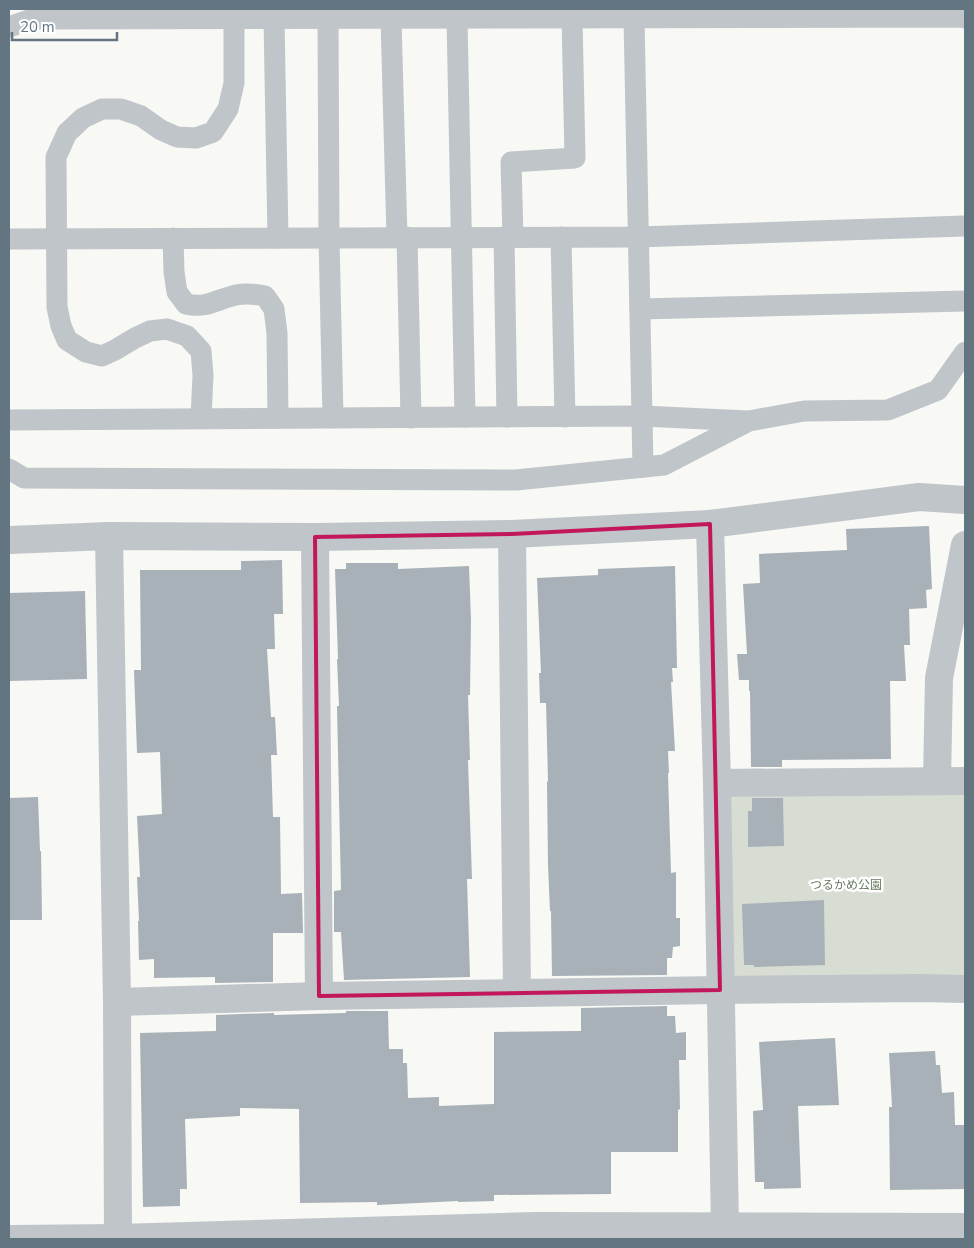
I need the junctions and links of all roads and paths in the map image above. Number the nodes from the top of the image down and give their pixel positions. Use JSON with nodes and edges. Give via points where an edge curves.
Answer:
{"nodes":[{"id":1,"x":32,"y":14,"type":"edge"},
{"id":2,"x":279,"y":15,"type":"edge"},
{"id":3,"x":328,"y":18,"type":"junction"},
{"id":4,"x":391,"y":18,"type":"junction"},
{"id":5,"x":457,"y":18,"type":"junction"},
{"id":6,"x":572,"y":18,"type":"junction"},
{"id":7,"x":634,"y":18,"type":"junction"},
{"id":8,"x":965,"y":18,"type":"edge"},
{"id":9,"x":234,"y":19,"type":"junction"},
{"id":10,"x":9,"y":27,"type":"edge"},
{"id":11,"x":965,"y":226,"type":"edge"},
{"id":12,"x":402,"y":237,"type":"junction"},
{"id":13,"x":509,"y":237,"type":"junction"},
{"id":14,"x":562,"y":237,"type":"junction"},
{"id":15,"x":638,"y":237,"type":"junction"},
{"id":16,"x":9,"y":238,"type":"edge"},
{"id":17,"x":57,"y":238,"type":"junction"},
{"id":18,"x":173,"y":238,"type":"junction"},
{"id":19,"x":278,"y":238,"type":"junction"},
{"id":20,"x":330,"y":238,"type":"junction"},
{"id":21,"x":461,"y":238,"type":"junction"},
{"id":22,"x":965,"y":301,"type":"edge"},
{"id":23,"x":640,"y":309,"type":"junction"},
{"id":24,"x":965,"y":352,"type":"edge"},
{"id":25,"x":642,"y":416,"type":"junction"},
{"id":26,"x":465,"y":417,"type":"junction"},
{"id":27,"x":507,"y":417,"type":"junction"},
{"id":28,"x":565,"y":417,"type":"junction"},
{"id":29,"x":201,"y":418,"type":"junction"},
{"id":30,"x":278,"y":418,"type":"junction"},
{"id":31,"x":333,"y":418,"type":"junction"},
{"id":32,"x":411,"y":418,"type":"junction"},
{"id":33,"x":9,"y":420,"type":"edge"},
{"id":34,"x":749,"y":422,"type":"junction"},
{"id":35,"x":643,"y":467,"type":"junction"},
{"id":36,"x":9,"y":470,"type":"edge"},
{"id":37,"x":965,"y":500,"type":"edge"},
{"id":38,"x":710,"y":524,"type":"junction"},
{"id":39,"x":512,"y":534,"type":"junction"},
{"id":40,"x":109,"y":536,"type":"junction"},
{"id":41,"x":316,"y":537,"type":"junction"},
{"id":42,"x":9,"y":540,"type":"edge"},
{"id":43,"x":965,"y":545,"type":"edge"},
{"id":44,"x":937,"y":781,"type":"junction"},
{"id":45,"x":965,"y":781,"type":"edge"},
{"id":46,"x":717,"y":784,"type":"junction"},
{"id":47,"x":965,"y":989,"type":"edge"},
{"id":48,"x":720,"y":990,"type":"junction"},
{"id":49,"x":517,"y":993,"type":"junction"},
{"id":50,"x":319,"y":996,"type":"junction"},
{"id":51,"x":116,"y":1002,"type":"junction"},
{"id":52,"x":724,"y":1227,"type":"junction"},
{"id":53,"x":951,"y":1231,"type":"edge"},
{"id":54,"x":535,"y":1233,"type":"edge"},
{"id":55,"x":9,"y":1239,"type":"edge"},
{"id":56,"x":118,"y":1239,"type":"edge"}],
"edges":[{"from":1,"to":9,"type":"lane"},
{"from":1,"to":10,"type":"lane"},
{"from":2,"to":3,"type":"lane"},
{"from":2,"to":9,"type":"lane"},
{"from":2,"to":19,"type":"lane"},
{"from":3,"to":4,"type":"lane"},
{"from":3,"to":20,"type":"lane"},
{"from":4,"to":5,"type":"lane"},
{"from":4,"to":12,"type":"lane"},
{"from":5,"to":6,"type":"lane"},
{"from":5,"to":21,"type":"lane"},
{"from":6,"to":7,"type":"lane"},
{"from":6,"to":13,"type":"lane","via":[[575,158],[511,162]]},
{"from":7,"to":8,"type":"lane"},
{"from":7,"to":15,"type":"lane"},
{"from":9,"to":17,"type":"lane","via":[[234,83],[228,109],[213,132],[196,138],[177,137],[121,108],[102,109],[83,118],[67,133],[56,157]]},
{"from":11,"to":15,"type":"lane"},
{"from":12,"to":20,"type":"lane"},
{"from":12,"to":21,"type":"lane"},
{"from":12,"to":32,"type":"lane"},
{"from":13,"to":14,"type":"lane"},
{"from":13,"to":21,"type":"lane"},
{"from":13,"to":27,"type":"lane"},
{"from":14,"to":15,"type":"lane"},
{"from":14,"to":28,"type":"lane"},
{"from":15,"to":23,"type":"lane"},
{"from":16,"to":17,"type":"lane"},
{"from":17,"to":18,"type":"lane"},
{"from":17,"to":29,"type":"lane","via":[[57,307],[67,340],[86,352],[102,356],[150,331],[168,329],[187,336],[201,351]]},
{"from":18,"to":19,"type":"lane"},
{"from":18,"to":30,"type":"lane","via":[[177,292],[186,304],[210,304],[237,295],[252,294],[265,296],[274,309]]},
{"from":19,"to":20,"type":"lane"},
{"from":20,"to":31,"type":"lane"},
{"from":21,"to":26,"type":"lane"},
{"from":22,"to":23,"type":"lane"},
{"from":23,"to":25,"type":"lane"},
{"from":24,"to":34,"type":"lane","via":[[938,390],[888,410],[804,411]]},
{"from":25,"to":28,"type":"lane"},
{"from":25,"to":34,"type":"lane"},
{"from":25,"to":35,"type":"lane"},
{"from":26,"to":27,"type":"lane"},
{"from":26,"to":32,"type":"lane"},
{"from":27,"to":28,"type":"lane"},
{"from":29,"to":30,"type":"lane"},
{"from":29,"to":33,"type":"lane"},
{"from":30,"to":31,"type":"lane"},
{"from":31,"to":32,"type":"lane"},
{"from":34,"to":35,"type":"lane","via":[[664,465]]},
{"from":35,"to":36,"type":"lane","via":[[516,480],[24,478]]},
{"from":37,"to":38,"type":"street","via":[[920,497]]},
{"from":38,"to":39,"type":"street"},
{"from":38,"to":46,"type":"street"},
{"from":39,"to":41,"type":"street"},
{"from":39,"to":49,"type":"street"},
{"from":40,"to":41,"type":"street"},
{"from":40,"to":42,"type":"street"},
{"from":40,"to":51,"type":"street"},
{"from":41,"to":50,"type":"street"},
{"from":43,"to":44,"type":"street","via":[[939,678]]},
{"from":44,"to":45,"type":"street"},
{"from":44,"to":46,"type":"street"},
{"from":46,"to":48,"type":"street"},
{"from":47,"to":48,"type":"street"},
{"from":48,"to":49,"type":"street"},
{"from":48,"to":52,"type":"street"},
{"from":49,"to":50,"type":"street"},
{"from":50,"to":51,"type":"street"},
{"from":51,"to":56,"type":"street"},
{"from":52,"to":53,"type":"street"},
{"from":52,"to":54,"type":"street"},
{"from":54,"to":56,"type":"street"},
{"from":55,"to":56,"type":"street"}]}
